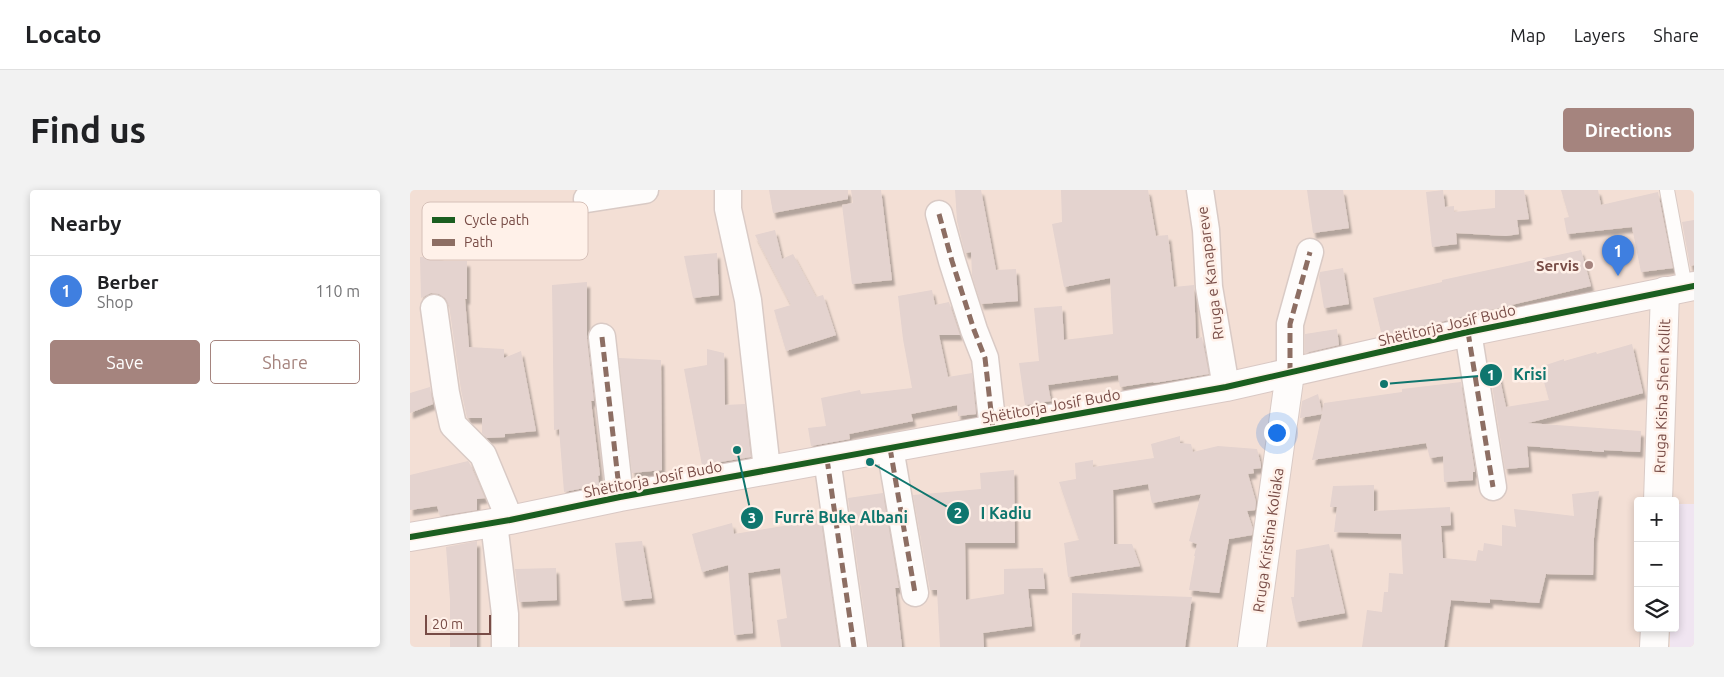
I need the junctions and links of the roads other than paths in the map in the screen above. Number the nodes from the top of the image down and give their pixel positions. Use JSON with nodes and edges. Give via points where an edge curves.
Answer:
{"nodes":[{"id":1,"x":645,"y":190,"type":"edge"},
{"id":2,"x":1200,"y":190,"type":"edge"},
{"id":3,"x":1667,"y":190,"type":"edge"},
{"id":4,"x":727,"y":196,"type":"edge"},
{"id":5,"x":587,"y":199,"type":"dead end"},
{"id":6,"x":939,"y":214,"type":"dead end"},
{"id":7,"x":1310,"y":252,"type":"dead end"},
{"id":8,"x":1681,"y":288,"type":"edge"},
{"id":9,"x":434,"y":308,"type":"dead end"},
{"id":10,"x":1468,"y":332,"type":"junction"},
{"id":11,"x":602,"y":338,"type":"dead end"},
{"id":12,"x":1290,"y":373,"type":"junction"},
{"id":13,"x":1226,"y":386,"type":"junction"},
{"id":14,"x":993,"y":429,"type":"junction"},
{"id":15,"x":890,"y":448,"type":"junction"},
{"id":16,"x":827,"y":459,"type":"junction"},
{"id":17,"x":767,"y":470,"type":"junction"},
{"id":18,"x":1493,"y":488,"type":"dead end"},
{"id":19,"x":620,"y":496,"type":"junction"},
{"id":20,"x":1658,"y":497,"type":"edge"},
{"id":21,"x":502,"y":522,"type":"junction"},
{"id":22,"x":410,"y":537,"type":"edge"},
{"id":23,"x":915,"y":593,"type":"dead end"},
{"id":24,"x":1655,"y":632,"type":"edge"},
{"id":25,"x":505,"y":647,"type":"edge"},
{"id":26,"x":854,"y":647,"type":"edge"},
{"id":27,"x":1252,"y":647,"type":"edge"},
{"id":28,"x":1654,"y":647,"type":"edge"}],
"edges":[{"from":1,"to":5,"type":"street"},
{"from":2,"to":13,"type":"street","name":"Rruga e Kanapareve","via":[[1209,287]]},
{"from":3,"to":8,"type":"lane"},
{"from":4,"to":17,"type":"street","via":[[748,300]]},
{"from":6,"to":14,"type":"street","via":[[985,358]]},
{"from":7,"to":12,"type":"street","via":[[1290,324]]},
{"from":8,"to":10,"type":"main road","name":"Shëtitorja Josif Budo"},
{"from":8,"to":20,"type":"main road","name":"Rruga Kisha Shen Kollit"},
{"from":9,"to":21,"type":"street","via":[[453,425],[483,455]]},
{"from":10,"to":12,"type":"main road","name":"Shëtitorja Josif Budo"},
{"from":10,"to":18,"type":"street"},
{"from":11,"to":19,"type":"street"},
{"from":12,"to":13,"type":"main road","name":"Shëtitorja Josif Budo"},
{"from":12,"to":27,"type":"main road","name":"Rruga Kristina Koliaka"},
{"from":13,"to":14,"type":"main road","name":"Shëtitorja Josif Budo"},
{"from":14,"to":15,"type":"main road","name":"Shëtitorja Josif Budo"},
{"from":15,"to":16,"type":"main road","name":"Shëtitorja Josif Budo"},
{"from":15,"to":23,"type":"street"},
{"from":16,"to":17,"type":"main road","name":"Shëtitorja Josif Budo"},
{"from":16,"to":26,"type":"street"},
{"from":17,"to":19,"type":"main road","name":"Shëtitorja Josif Budo"},
{"from":19,"to":21,"type":"main road","name":"Shëtitorja Josif Budo"},
{"from":21,"to":22,"type":"main road","name":"Shëtitorja Josif Budo"},
{"from":21,"to":25,"type":"street"},
{"from":24,"to":28,"type":"main road"}]}
